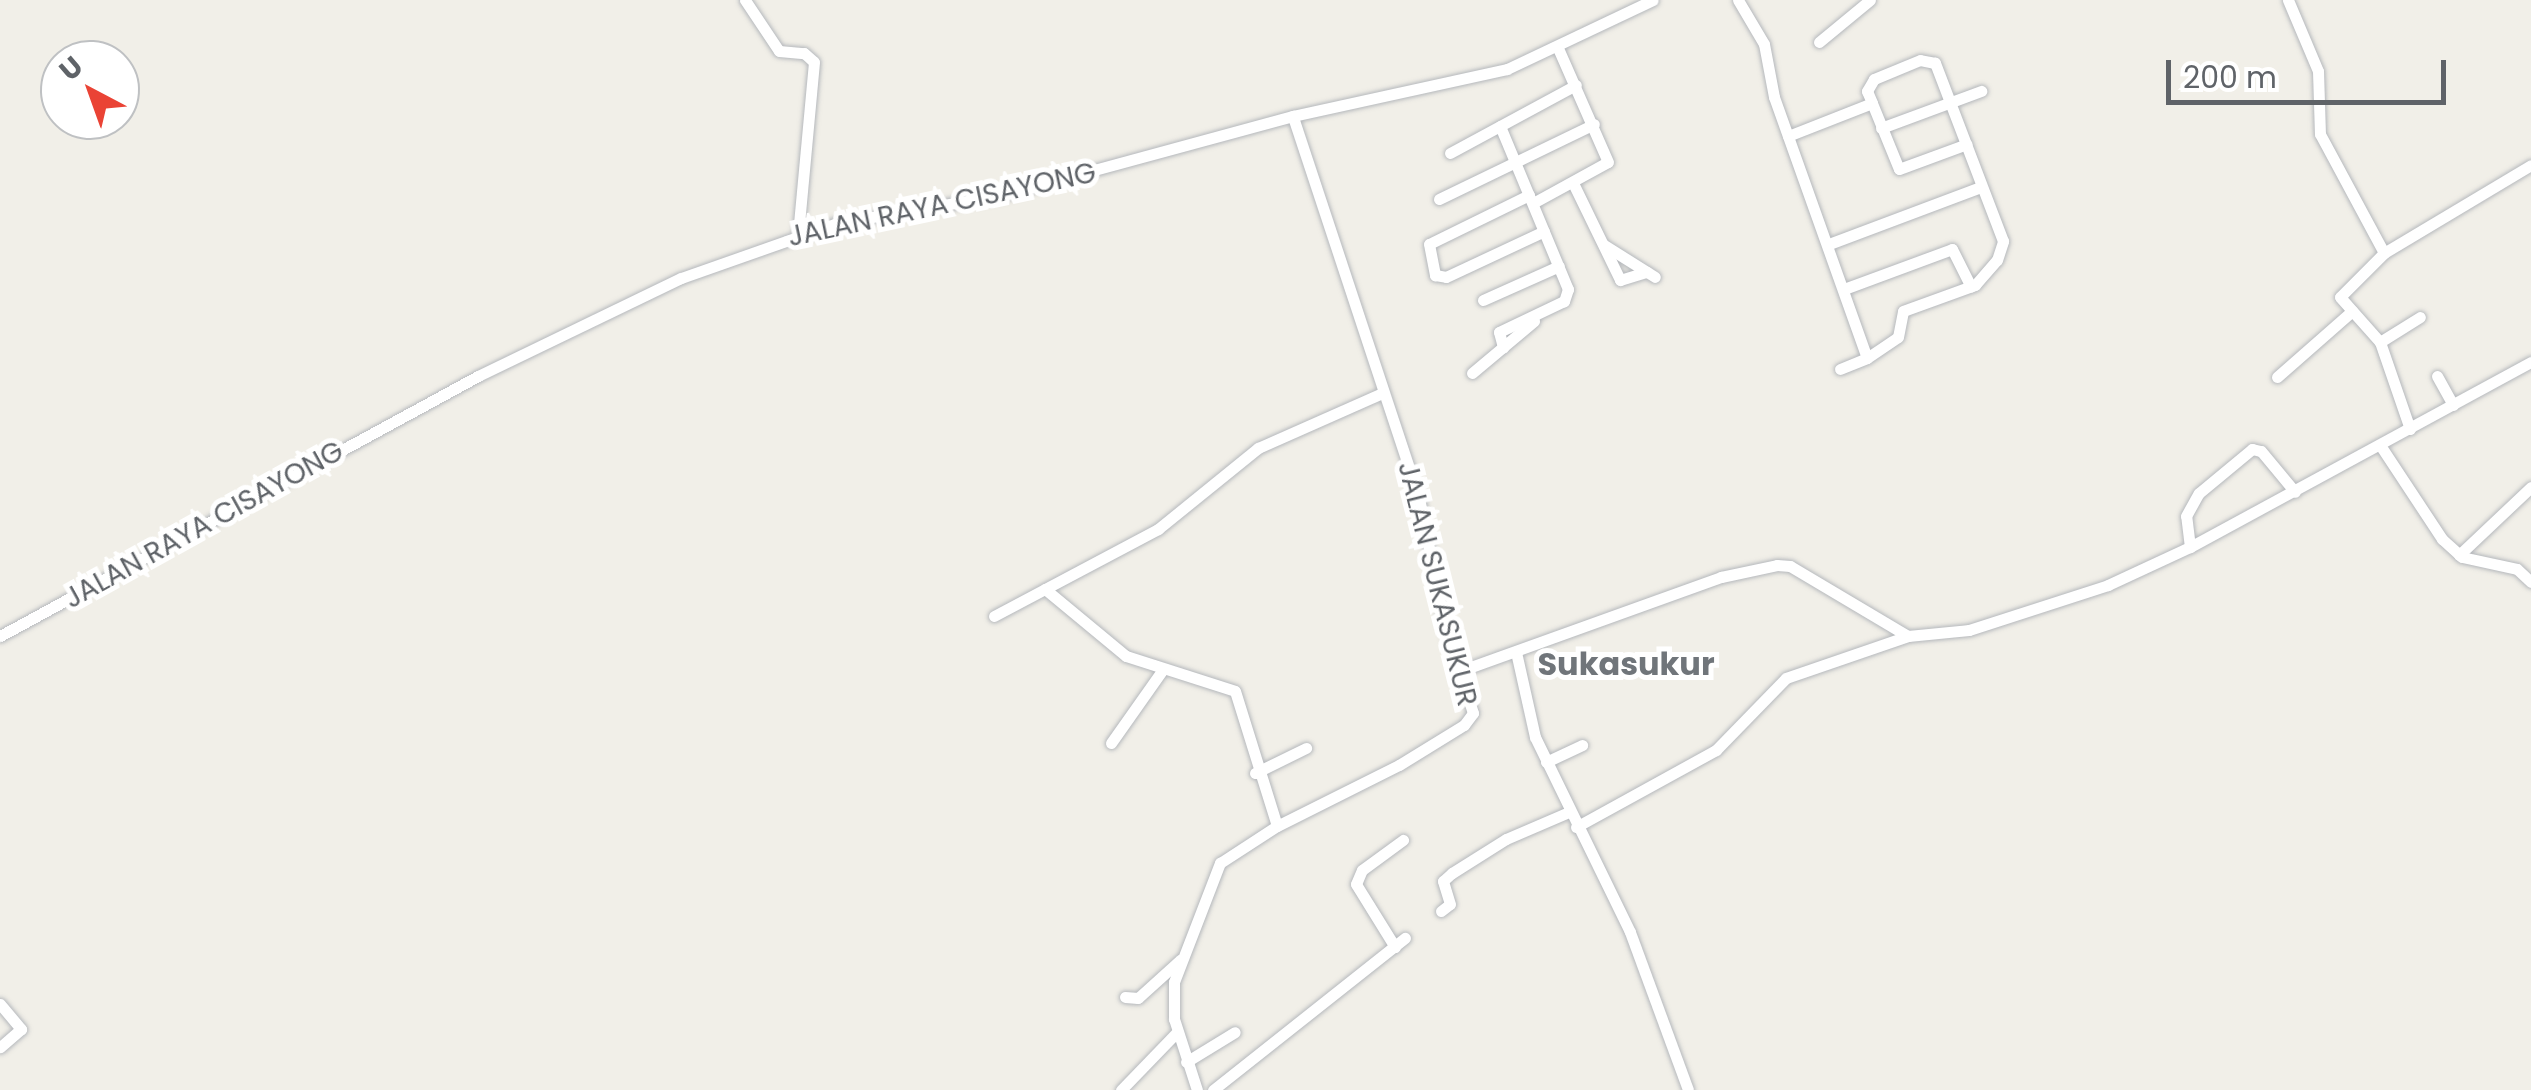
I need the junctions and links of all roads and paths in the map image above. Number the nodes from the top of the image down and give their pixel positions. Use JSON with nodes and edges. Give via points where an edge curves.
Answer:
{"nodes":[{"id":1,"x":745,"y":0,"type":"edge"},
{"id":2,"x":1653,"y":0,"type":"edge"},
{"id":3,"x":1738,"y":0,"type":"edge"},
{"id":4,"x":1870,"y":0,"type":"edge"},
{"id":5,"x":2288,"y":0,"type":"edge"},
{"id":6,"x":1819,"y":42,"type":"dead end"},
{"id":7,"x":1558,"y":48,"type":"junction"},
{"id":8,"x":1576,"y":85,"type":"junction"},
{"id":9,"x":1981,"y":91,"type":"dead end"},
{"id":10,"x":1952,"y":102,"type":"junction"},
{"id":11,"x":1872,"y":103,"type":"junction"},
{"id":12,"x":1293,"y":116,"type":"junction"},
{"id":13,"x":1594,"y":124,"type":"junction"},
{"id":14,"x":1500,"y":126,"type":"junction"},
{"id":15,"x":1882,"y":128,"type":"junction"},
{"id":16,"x":1788,"y":136,"type":"junction"},
{"id":17,"x":1966,"y":144,"type":"junction"},
{"id":18,"x":1450,"y":153,"type":"dead end"},
{"id":19,"x":1515,"y":164,"type":"junction"},
{"id":20,"x":2531,"y":165,"type":"edge"},
{"id":21,"x":1573,"y":183,"type":"junction"},
{"id":22,"x":1982,"y":187,"type":"junction"},
{"id":23,"x":1531,"y":199,"type":"junction"},
{"id":24,"x":1439,"y":200,"type":"dead end"},
{"id":25,"x":1544,"y":231,"type":"junction"},
{"id":26,"x":798,"y":236,"type":"junction"},
{"id":27,"x":1601,"y":243,"type":"junction"},
{"id":28,"x":1829,"y":244,"type":"junction"},
{"id":29,"x":2384,"y":253,"type":"junction"},
{"id":30,"x":1559,"y":266,"type":"junction"},
{"id":31,"x":1971,"y":287,"type":"junction"},
{"id":32,"x":1844,"y":289,"type":"junction"},
{"id":33,"x":1483,"y":300,"type":"dead end"},
{"id":34,"x":2352,"y":311,"type":"junction"},
{"id":35,"x":2420,"y":317,"type":"dead end"},
{"id":36,"x":2380,"y":342,"type":"junction"},
{"id":37,"x":1867,"y":358,"type":"junction"},
{"id":38,"x":2531,"y":362,"type":"edge"},
{"id":39,"x":1840,"y":369,"type":"dead end"},
{"id":40,"x":1472,"y":372,"type":"dead end"},
{"id":41,"x":2276,"y":376,"type":"dead end"},
{"id":42,"x":2438,"y":376,"type":"dead end"},
{"id":43,"x":1382,"y":393,"type":"junction"},
{"id":44,"x":2453,"y":405,"type":"junction"},
{"id":45,"x":2410,"y":429,"type":"junction"},
{"id":46,"x":2380,"y":445,"type":"junction"},
{"id":47,"x":2531,"y":486,"type":"edge"},
{"id":48,"x":2295,"y":492,"type":"junction"},
{"id":49,"x":2190,"y":547,"type":"junction"},
{"id":50,"x":2459,"y":555,"type":"junction"},
{"id":51,"x":2531,"y":582,"type":"edge"},
{"id":52,"x":1045,"y":589,"type":"junction"},
{"id":53,"x":994,"y":616,"type":"dead end"},
{"id":54,"x":0,"y":636,"type":"edge"},
{"id":55,"x":1908,"y":636,"type":"junction"},
{"id":56,"x":1516,"y":652,"type":"junction"},
{"id":57,"x":1161,"y":672,"type":"junction"},
{"id":58,"x":1457,"y":672,"type":"junction"},
{"id":59,"x":1111,"y":742,"type":"dead end"},
{"id":60,"x":1582,"y":746,"type":"dead end"},
{"id":61,"x":1306,"y":748,"type":"dead end"},
{"id":62,"x":1546,"y":762,"type":"junction"},
{"id":63,"x":1255,"y":773,"type":"junction"},
{"id":64,"x":1568,"y":812,"type":"junction"},
{"id":65,"x":1277,"y":826,"type":"junction"},
{"id":66,"x":1576,"y":827,"type":"junction"},
{"id":67,"x":1403,"y":840,"type":"dead end"},
{"id":68,"x":1441,"y":911,"type":"dead end"},
{"id":69,"x":1183,"y":957,"type":"junction"},
{"id":70,"x":1125,"y":997,"type":"dead end"},
{"id":71,"x":0,"y":1004,"type":"edge"},
{"id":72,"x":1177,"y":1032,"type":"junction"},
{"id":73,"x":1235,"y":1032,"type":"dead end"},
{"id":74,"x":0,"y":1047,"type":"edge"},
{"id":75,"x":1186,"y":1062,"type":"junction"},
{"id":76,"x":1121,"y":1090,"type":"edge"},
{"id":77,"x":1197,"y":1090,"type":"edge"},
{"id":78,"x":1213,"y":1090,"type":"edge"},
{"id":79,"x":1688,"y":1090,"type":"edge"}],
"edges":[{"from":1,"to":26,"type":"street","via":[[780,51],[814,62]]},
{"from":2,"to":7,"type":"street","name":"JALAN RAYA CISAYONG"},
{"from":3,"to":16,"type":"street","via":[[1764,44]]},
{"from":4,"to":6,"type":"street"},
{"from":5,"to":29,"type":"street","via":[[2318,71],[2320,134]]},
{"from":7,"to":8,"type":"street"},
{"from":7,"to":12,"type":"street","name":"JALAN RAYA CISAYONG","via":[[1507,69]]},
{"from":8,"to":13,"type":"street"},
{"from":8,"to":14,"type":"street"},
{"from":9,"to":10,"type":"street"},
{"from":10,"to":11,"type":"street","via":[[1942,73],[1928,59],[1874,79],[1867,91]]},
{"from":10,"to":15,"type":"street"},
{"from":10,"to":17,"type":"street"},
{"from":11,"to":15,"type":"street"},
{"from":11,"to":16,"type":"street"},
{"from":12,"to":26,"type":"street","name":"JALAN RAYA CISAYONG","via":[[1002,195],[894,211]]},
{"from":12,"to":43,"type":"street","name":"JALAN SUKASUKUR"},
{"from":13,"to":19,"type":"street"},
{"from":13,"to":21,"type":"street","via":[[1608,162]]},
{"from":14,"to":18,"type":"street"},
{"from":14,"to":19,"type":"street"},
{"from":15,"to":17,"type":"street","via":[[1898,169]]},
{"from":16,"to":28,"type":"street"},
{"from":17,"to":22,"type":"street"},
{"from":19,"to":23,"type":"street"},
{"from":19,"to":24,"type":"street"},
{"from":20,"to":29,"type":"street"},
{"from":21,"to":23,"type":"street"},
{"from":21,"to":27,"type":"street"},
{"from":22,"to":28,"type":"street"},
{"from":22,"to":31,"type":"street","via":[[2003,242],[1997,260]]},
{"from":23,"to":25,"type":"street"},
{"from":23,"to":25,"type":"street","via":[[1429,244],[1434,275],[1446,277]]},
{"from":25,"to":30,"type":"street"},
{"from":26,"to":54,"type":"street","name":"JALAN RAYA CISAYONG","via":[[610,306]]},
{"from":27,"to":27,"type":"street","via":[[1651,274],[1620,280]]},
{"from":28,"to":32,"type":"street"},
{"from":29,"to":34,"type":"street","via":[[2340,292]]},
{"from":30,"to":33,"type":"street"},
{"from":30,"to":40,"type":"street","via":[[1568,294],[1499,332],[1503,347]]},
{"from":31,"to":32,"type":"street","via":[[1952,250]]},
{"from":31,"to":37,"type":"street","via":[[1902,311],[1898,337]]},
{"from":32,"to":37,"type":"street"},
{"from":34,"to":36,"type":"street"},
{"from":34,"to":41,"type":"street"},
{"from":35,"to":36,"type":"street"},
{"from":36,"to":45,"type":"street"},
{"from":37,"to":39,"type":"street"},
{"from":38,"to":44,"type":"street"},
{"from":42,"to":44,"type":"street"},
{"from":43,"to":52,"type":"street","via":[[1258,448],[1158,529]]},
{"from":43,"to":58,"type":"street","name":"JALAN SUKASUKUR","via":[[1419,498]]},
{"from":44,"to":45,"type":"street"},
{"from":45,"to":46,"type":"street"},
{"from":46,"to":48,"type":"street"},
{"from":46,"to":50,"type":"street"},
{"from":47,"to":50,"type":"street"},
{"from":48,"to":49,"type":"street"},
{"from":48,"to":49,"type":"street","via":[[2252,449],[2199,493],[2186,516]]},
{"from":49,"to":55,"type":"street","via":[[2108,585],[1969,630]]},
{"from":50,"to":51,"type":"street","via":[[2516,569]]},
{"from":52,"to":53,"type":"street"},
{"from":52,"to":57,"type":"street","via":[[1111,646]]},
{"from":55,"to":56,"type":"street","via":[[1790,566],[1777,565],[1722,578]]},
{"from":55,"to":66,"type":"street","via":[[1786,678],[1716,750]]},
{"from":56,"to":58,"type":"street"},
{"from":56,"to":62,"type":"street","via":[[1524,707]]},
{"from":57,"to":59,"type":"street"},
{"from":57,"to":63,"type":"street","via":[[1235,691]]},
{"from":58,"to":65,"type":"street","name":"JALAN SUKASUKUR","via":[[1472,706],[1464,725]]},
{"from":60,"to":62,"type":"street"},
{"from":61,"to":63,"type":"street"},
{"from":62,"to":64,"type":"street"},
{"from":63,"to":65,"type":"street"},
{"from":64,"to":66,"type":"street"},
{"from":64,"to":68,"type":"street","via":[[1452,873],[1443,881],[1450,904]]},
{"from":65,"to":69,"type":"street","name":"JALAN SUKASUKUR","via":[[1220,863]]},
{"from":66,"to":79,"type":"street","via":[[1630,932]]},
{"from":67,"to":78,"type":"street","via":[[1362,870],[1356,884],[1400,942]]},
{"from":69,"to":70,"type":"street","via":[[1138,998]]},
{"from":69,"to":72,"type":"street","name":"JALAN SUKASUKUR","via":[[1173,1000]]},
{"from":71,"to":74,"type":"street","via":[[21,1028]]},
{"from":72,"to":75,"type":"street","name":"JALAN SUKASUKUR"},
{"from":72,"to":76,"type":"street"},
{"from":73,"to":75,"type":"street"},
{"from":75,"to":77,"type":"street","name":"JALAN SUKASUKUR"}]}
